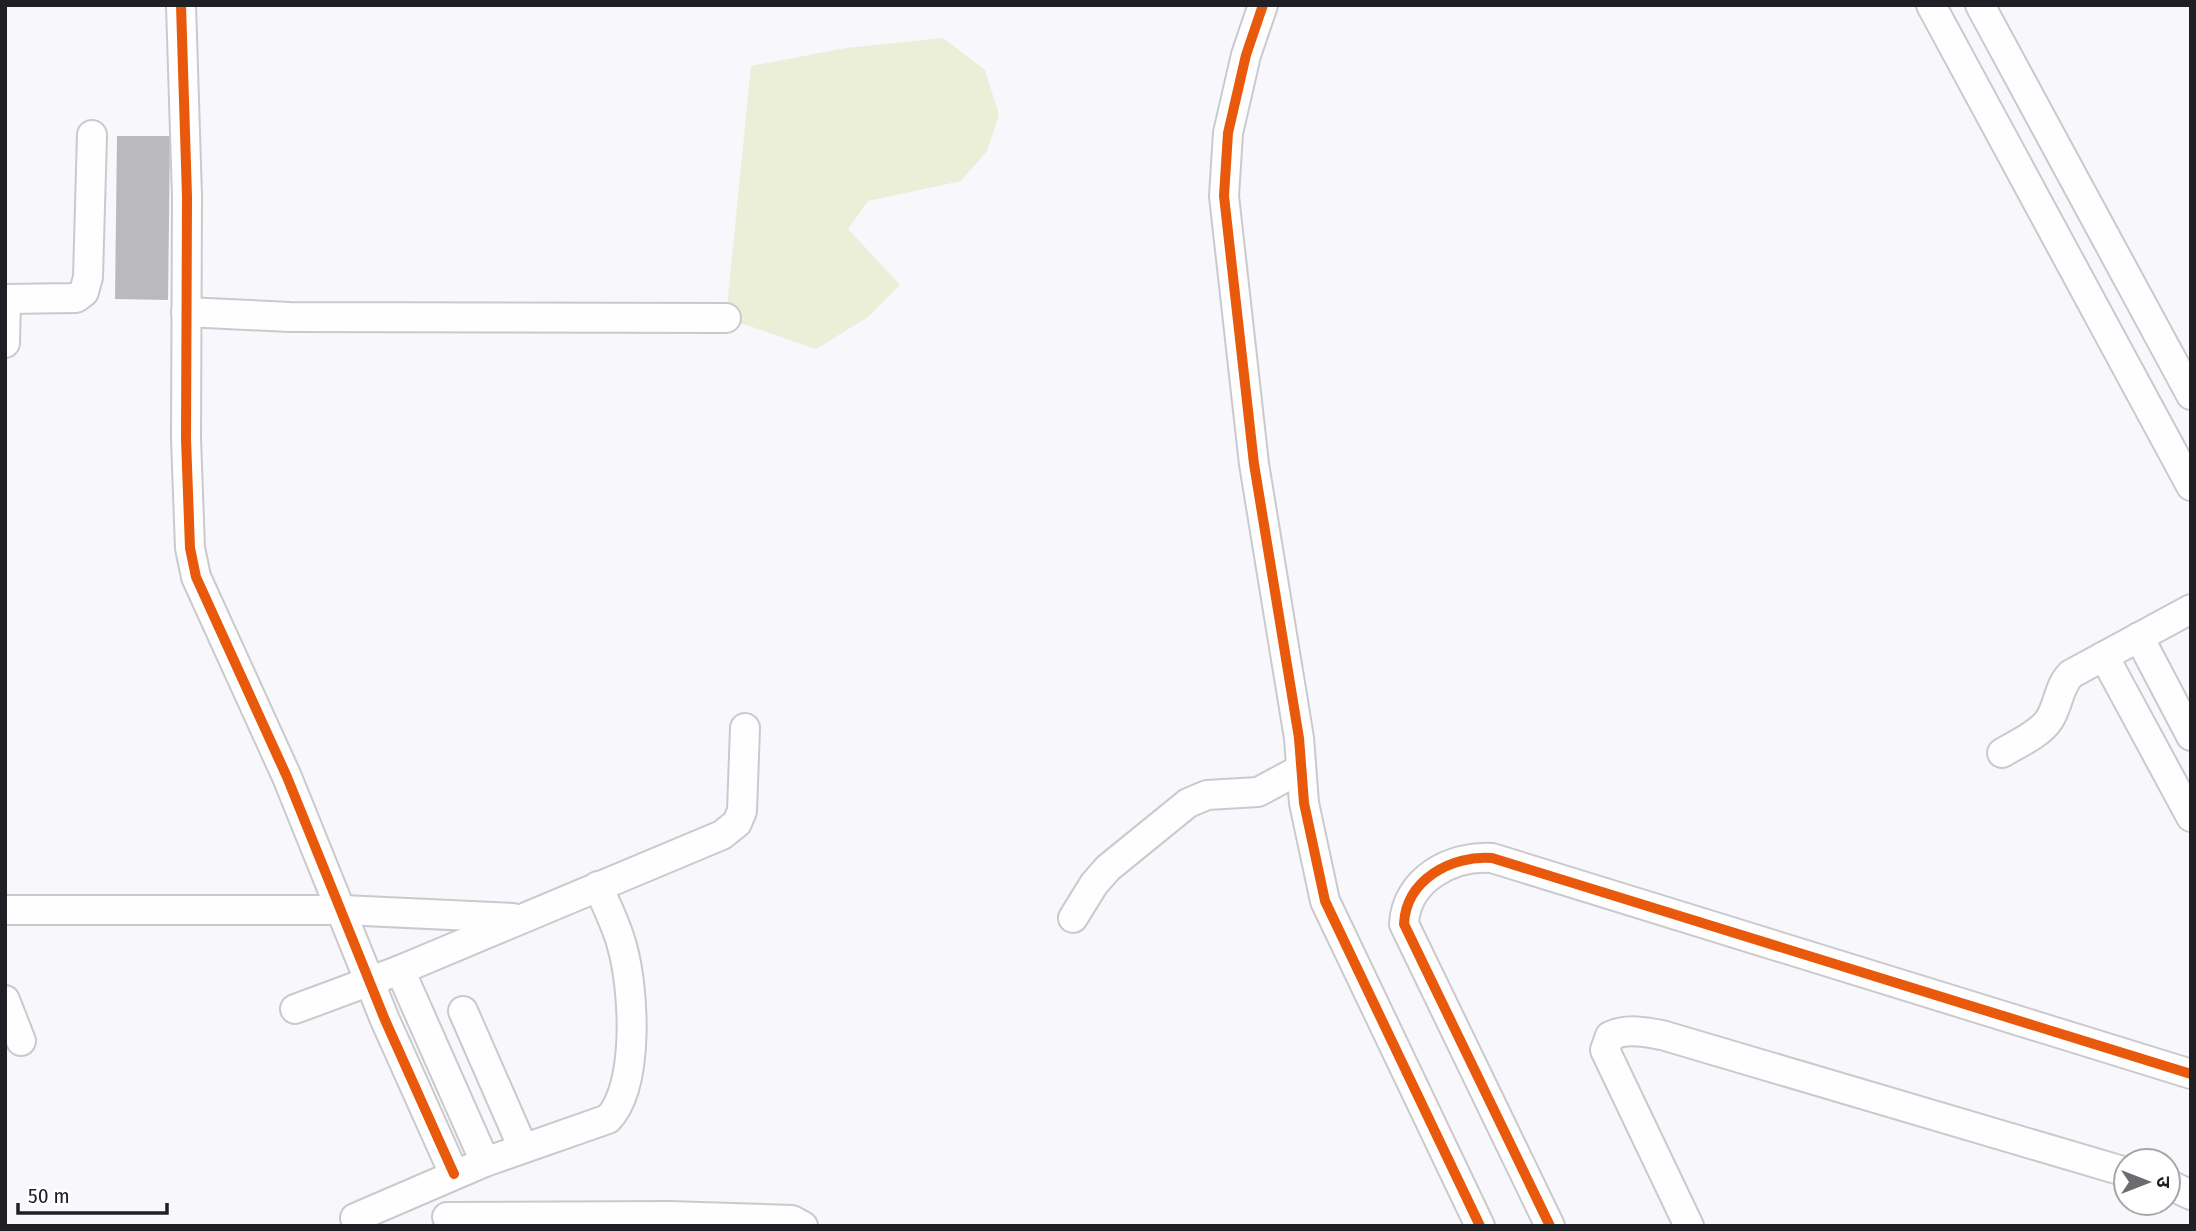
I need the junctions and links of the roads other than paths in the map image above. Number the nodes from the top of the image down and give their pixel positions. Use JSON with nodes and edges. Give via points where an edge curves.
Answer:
{"nodes":[{"id":1,"x":181,"y":5,"type":"edge"},
{"id":2,"x":1263,"y":5,"type":"edge"},
{"id":3,"x":1931,"y":5,"type":"edge"},
{"id":4,"x":1980,"y":5,"type":"edge"},
{"id":5,"x":92,"y":135,"type":"dead end"},
{"id":6,"x":6,"y":299,"type":"edge"},
{"id":7,"x":186,"y":312,"type":"junction"},
{"id":8,"x":726,"y":318,"type":"dead end"},
{"id":9,"x":5,"y":343,"type":"edge"},
{"id":10,"x":2191,"y":396,"type":"edge"},
{"id":11,"x":2191,"y":486,"type":"edge"},
{"id":12,"x":2191,"y":609,"type":"edge"},
{"id":13,"x":2139,"y":637,"type":"junction"},
{"id":14,"x":2104,"y":656,"type":"junction"},
{"id":15,"x":745,"y":728,"type":"dead end"},
{"id":16,"x":2191,"y":736,"type":"edge"},
{"id":17,"x":2002,"y":752,"type":"dead end"},
{"id":18,"x":1301,"y":769,"type":"junction"},
{"id":19,"x":2191,"y":817,"type":"edge"},
{"id":20,"x":598,"y":886,"type":"junction"},
{"id":21,"x":5,"y":910,"type":"edge"},
{"id":22,"x":343,"y":910,"type":"junction"},
{"id":23,"x":520,"y":918,"type":"junction"},
{"id":24,"x":1073,"y":918,"type":"dead end"},
{"id":25,"x":401,"y":970,"type":"junction"},
{"id":26,"x":370,"y":981,"type":"junction"},
{"id":27,"x":5,"y":1000,"type":"edge"},
{"id":28,"x":295,"y":1009,"type":"dead end"},
{"id":29,"x":463,"y":1011,"type":"dead end"},
{"id":30,"x":21,"y":1041,"type":"dead end"},
{"id":31,"x":2191,"y":1074,"type":"edge"},
{"id":32,"x":523,"y":1148,"type":"junction"},
{"id":33,"x":485,"y":1162,"type":"junction"},
{"id":34,"x":2112,"y":1168,"type":"edge"},
{"id":35,"x":443,"y":1179,"type":"junction"},
{"id":36,"x":355,"y":1218,"type":"dead end"},
{"id":37,"x":448,"y":1221,"type":"edge"},
{"id":38,"x":803,"y":1226,"type":"edge"},
{"id":39,"x":1480,"y":1226,"type":"edge"},
{"id":40,"x":1550,"y":1226,"type":"edge"},
{"id":41,"x":1689,"y":1226,"type":"edge"}],
"edges":[{"from":1,"to":7,"type":"street"},
{"from":2,"to":18,"type":"street","via":[[1228,133],[1224,196],[1254,464]]},
{"from":3,"to":11,"type":"street"},
{"from":4,"to":10,"type":"street"},
{"from":5,"to":6,"type":"street","via":[[84,292],[76,298]]},
{"from":6,"to":9,"type":"street"},
{"from":7,"to":8,"type":"street","via":[[302,317]]},
{"from":7,"to":22,"type":"street","via":[[190,548],[195,577]]},
{"from":12,"to":13,"type":"street"},
{"from":13,"to":14,"type":"street"},
{"from":13,"to":16,"type":"street"},
{"from":14,"to":17,"type":"street","via":[[2065,681],[2044,726]]},
{"from":14,"to":19,"type":"street"},
{"from":15,"to":20,"type":"street","via":[[744,796],[737,823],[722,835]]},
{"from":18,"to":24,"type":"street","via":[[1258,793],[1207,794],[1188,803],[1108,868]]},
{"from":18,"to":39,"type":"street","via":[[1325,901]]},
{"from":20,"to":23,"type":"street"},
{"from":20,"to":32,"type":"street","via":[[622,943],[632,996],[623,1096],[608,1119]]},
{"from":21,"to":22,"type":"street"},
{"from":22,"to":23,"type":"street"},
{"from":22,"to":26,"type":"street"},
{"from":23,"to":25,"type":"street"},
{"from":25,"to":26,"type":"street"},
{"from":25,"to":33,"type":"street"},
{"from":26,"to":28,"type":"street"},
{"from":26,"to":35,"type":"street"},
{"from":27,"to":30,"type":"street"},
{"from":29,"to":32,"type":"street"},
{"from":31,"to":40,"type":"street","via":[[1518,866],[1474,857],[1423,880],[1410,894],[1404,923]]},
{"from":32,"to":33,"type":"street"},
{"from":33,"to":35,"type":"street"},
{"from":34,"to":41,"type":"street","via":[[1662,1035],[1620,1031],[1610,1036],[1605,1050]]},
{"from":35,"to":36,"type":"street"},
{"from":35,"to":37,"type":"street"},
{"from":37,"to":38,"type":"street","via":[[668,1216],[792,1220]]}]}
